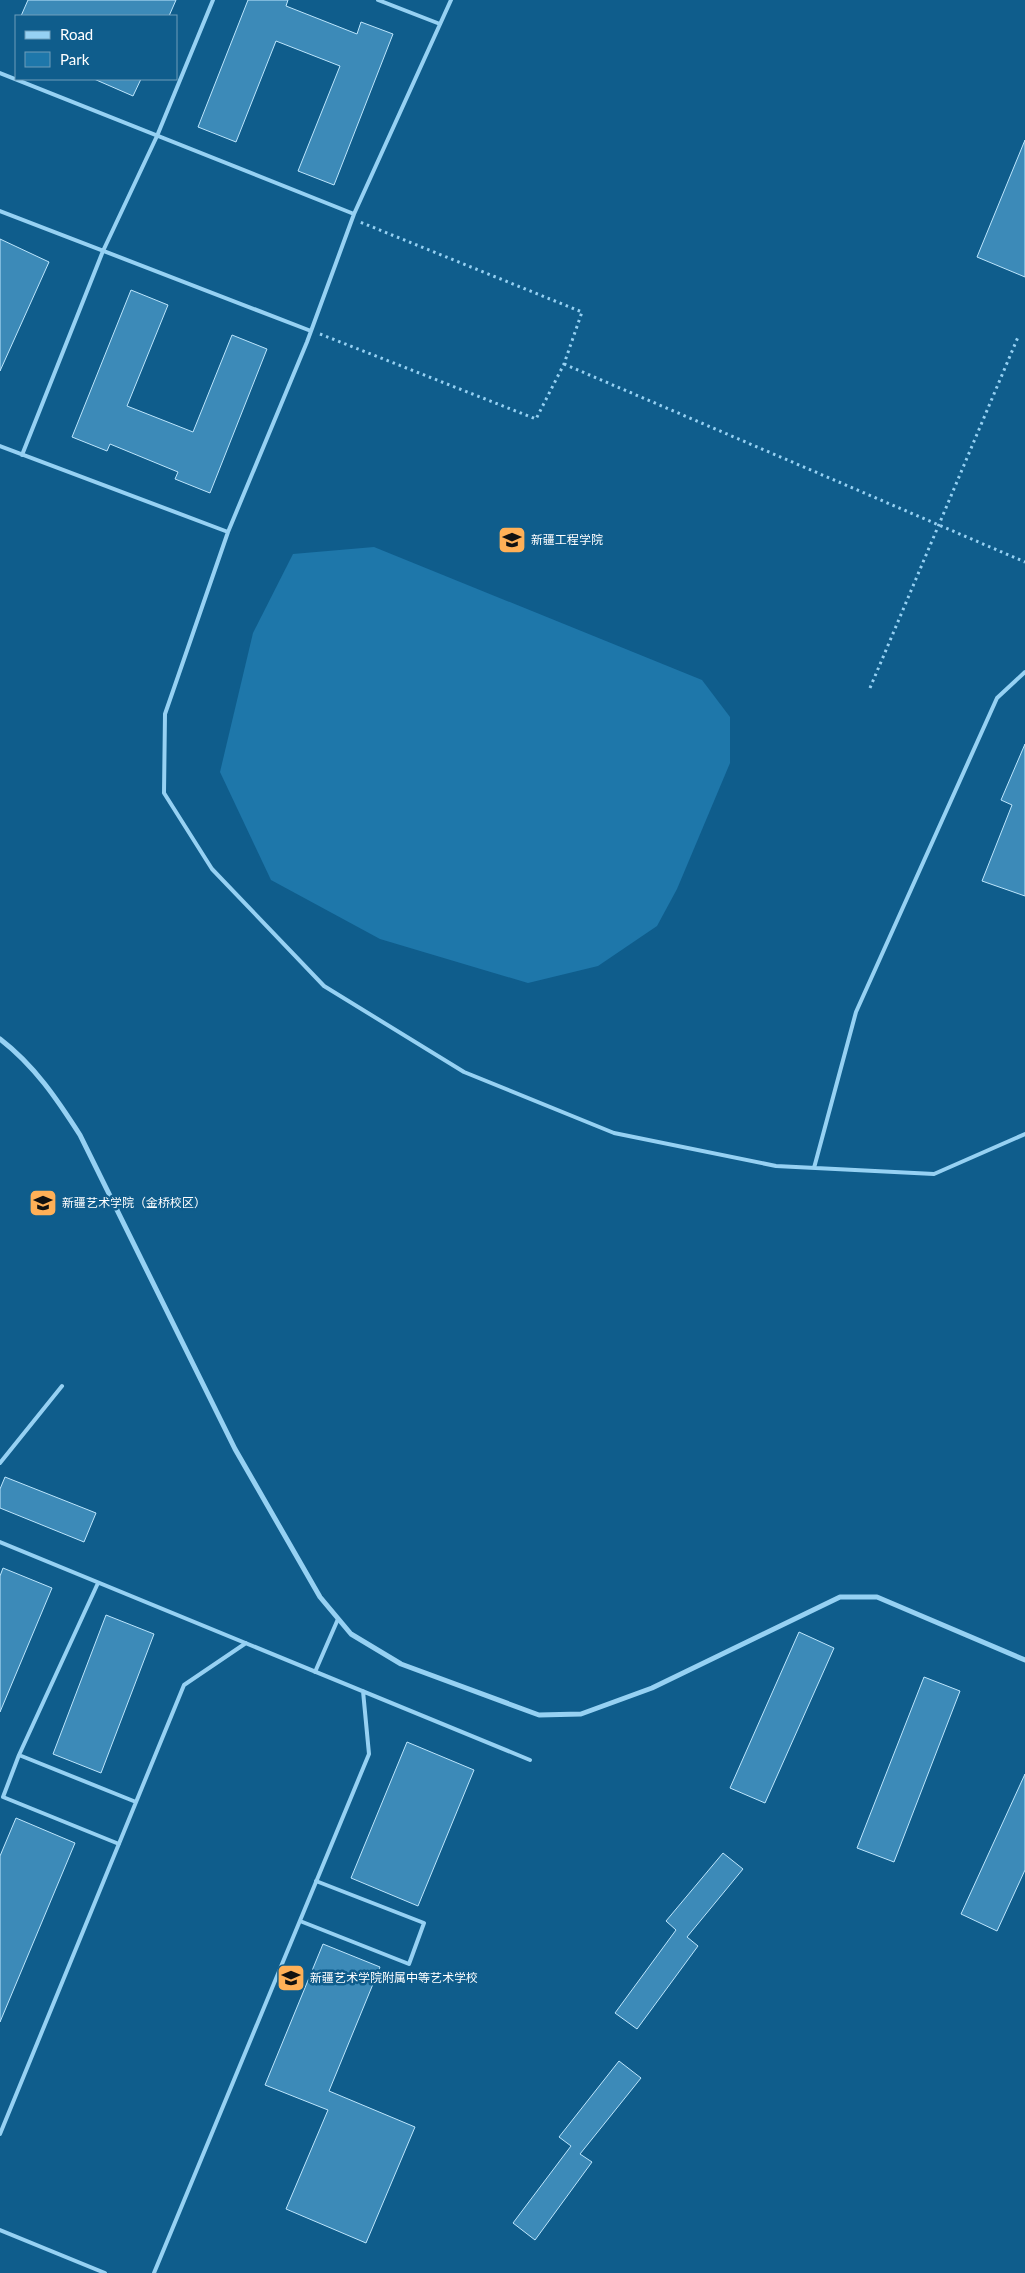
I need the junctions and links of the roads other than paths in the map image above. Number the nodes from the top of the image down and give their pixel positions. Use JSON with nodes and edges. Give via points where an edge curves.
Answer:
{"nodes":[{"id":1,"x":213,"y":0,"type":"edge"},
{"id":2,"x":378,"y":0,"type":"edge"},
{"id":3,"x":451,"y":0,"type":"edge"},
{"id":4,"x":440,"y":24,"type":"junction"},
{"id":5,"x":0,"y":73,"type":"edge"},
{"id":6,"x":15,"y":79,"type":"edge"},
{"id":7,"x":17,"y":80,"type":"edge"},
{"id":8,"x":157,"y":136,"type":"junction"},
{"id":9,"x":0,"y":211,"type":"edge"},
{"id":10,"x":354,"y":214,"type":"junction"},
{"id":11,"x":103,"y":251,"type":"junction"},
{"id":12,"x":312,"y":331,"type":"road end"},
{"id":13,"x":0,"y":446,"type":"edge"},
{"id":14,"x":22,"y":455,"type":"junction"},
{"id":15,"x":228,"y":532,"type":"junction"},
{"id":16,"x":1025,"y":672,"type":"edge"},
{"id":17,"x":0,"y":1039,"type":"edge"},
{"id":18,"x":1025,"y":1134,"type":"edge"},
{"id":19,"x":814,"y":1168,"type":"junction"},
{"id":20,"x":62,"y":1386,"type":"dead end"},
{"id":21,"x":0,"y":1463,"type":"edge"},
{"id":22,"x":0,"y":1542,"type":"edge"},
{"id":23,"x":98,"y":1582,"type":"junction"},
{"id":24,"x":338,"y":1619,"type":"junction"},
{"id":25,"x":246,"y":1643,"type":"junction"},
{"id":26,"x":1025,"y":1660,"type":"edge"},
{"id":27,"x":316,"y":1672,"type":"junction"},
{"id":28,"x":363,"y":1691,"type":"junction"},
{"id":29,"x":19,"y":1755,"type":"junction"},
{"id":30,"x":530,"y":1760,"type":"dead end"},
{"id":31,"x":136,"y":1802,"type":"junction"},
{"id":32,"x":119,"y":1844,"type":"junction"},
{"id":33,"x":316,"y":1881,"type":"junction"},
{"id":34,"x":300,"y":1921,"type":"junction"},
{"id":35,"x":0,"y":2134,"type":"edge"},
{"id":36,"x":0,"y":2230,"type":"edge"},
{"id":37,"x":105,"y":2273,"type":"edge"},
{"id":38,"x":154,"y":2273,"type":"edge"}],
"edges":[{"from":1,"to":8,"type":"lane"},
{"from":2,"to":4,"type":"lane"},
{"from":3,"to":4,"type":"lane"},
{"from":4,"to":10,"type":"lane"},
{"from":5,"to":6,"type":"lane"},
{"from":7,"to":8,"type":"lane"},
{"from":8,"to":10,"type":"lane"},
{"from":8,"to":11,"type":"lane"},
{"from":9,"to":11,"type":"lane"},
{"from":10,"to":15,"type":"lane","via":[[307,342]]},
{"from":11,"to":12,"type":"lane"},
{"from":11,"to":14,"type":"lane"},
{"from":13,"to":14,"type":"lane"},
{"from":14,"to":15,"type":"lane"},
{"from":15,"to":19,"type":"lane","via":[[165,714],[164,793],[212,870],[324,986],[464,1072],[614,1133],[776,1166]]},
{"from":16,"to":19,"type":"lane","via":[[997,698],[856,1012]]},
{"from":17,"to":24,"type":"street","via":[[21,1055],[52,1091],[80,1135],[235,1449],[320,1597]]},
{"from":18,"to":19,"type":"lane","via":[[934,1174]]},
{"from":20,"to":21,"type":"lane"},
{"from":22,"to":23,"type":"lane"},
{"from":23,"to":25,"type":"lane"},
{"from":23,"to":29,"type":"lane"},
{"from":24,"to":26,"type":"street","via":[[351,1634],[401,1664],[539,1715],[581,1714],[652,1688],[840,1597],[877,1597]]},
{"from":24,"to":27,"type":"lane"},
{"from":25,"to":27,"type":"lane"},
{"from":25,"to":31,"type":"lane","via":[[184,1685]]},
{"from":27,"to":28,"type":"lane"},
{"from":28,"to":30,"type":"lane"},
{"from":28,"to":33,"type":"lane","via":[[369,1754]]},
{"from":29,"to":31,"type":"lane"},
{"from":29,"to":32,"type":"lane","via":[[3,1797]]},
{"from":31,"to":32,"type":"lane"},
{"from":32,"to":35,"type":"lane"},
{"from":33,"to":34,"type":"lane"},
{"from":33,"to":34,"type":"lane","via":[[424,1924],[409,1964]]},
{"from":34,"to":38,"type":"lane"},
{"from":36,"to":37,"type":"lane"}]}
